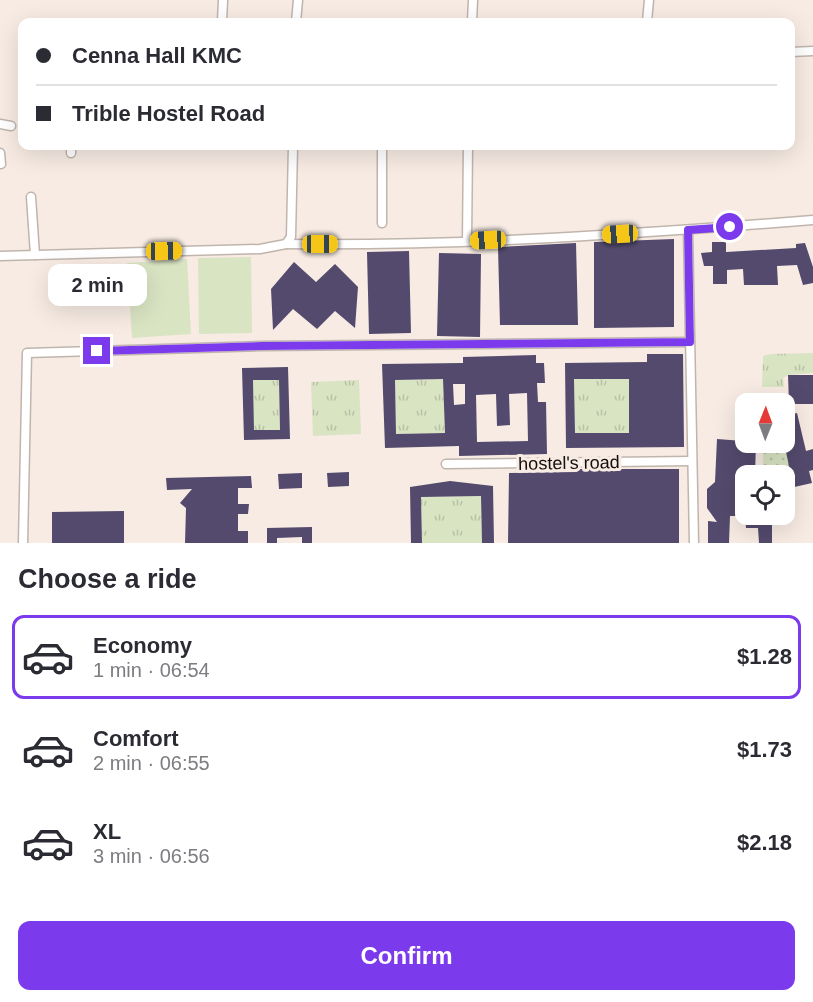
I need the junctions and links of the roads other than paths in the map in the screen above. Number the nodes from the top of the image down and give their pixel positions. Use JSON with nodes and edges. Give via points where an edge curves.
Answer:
{"nodes":[{"id":1,"x":223,"y":0,"type":"edge"},
{"id":2,"x":298,"y":0,"type":"edge"},
{"id":3,"x":473,"y":0,"type":"edge"},
{"id":4,"x":649,"y":0,"type":"edge"},
{"id":5,"x":222,"y":18,"type":"edge"},
{"id":6,"x":296,"y":18,"type":"edge"},
{"id":7,"x":472,"y":18,"type":"edge"},
{"id":8,"x":647,"y":18,"type":"edge"},
{"id":9,"x":813,"y":51,"type":"edge"},
{"id":10,"x":795,"y":52,"type":"edge"},
{"id":11,"x":0,"y":124,"type":"edge"},
{"id":12,"x":10,"y":126,"type":"dead end"},
{"id":13,"x":293,"y":150,"type":"edge"},
{"id":14,"x":382,"y":150,"type":"edge"},
{"id":15,"x":468,"y":150,"type":"edge"},
{"id":16,"x":0,"y":153,"type":"edge"},
{"id":17,"x":1,"y":164,"type":"edge"},
{"id":18,"x":31,"y":197,"type":"dead end"},
{"id":19,"x":813,"y":220,"type":"edge"},
{"id":20,"x":382,"y":224,"type":"dead end"},
{"id":21,"x":688,"y":230,"type":"junction"},
{"id":22,"x":466,"y":241,"type":"junction"},
{"id":23,"x":286,"y":244,"type":"junction"},
{"id":24,"x":35,"y":255,"type":"junction"},
{"id":25,"x":0,"y":256,"type":"edge"},
{"id":26,"x":690,"y":342,"type":"junction"},
{"id":27,"x":693,"y":461,"type":"junction"},
{"id":28,"x":446,"y":464,"type":"dead end"},
{"id":29,"x":23,"y":543,"type":"edge"},
{"id":30,"x":694,"y":543,"type":"edge"}],
"edges":[{"from":1,"to":5,"type":"street"},
{"from":2,"to":6,"type":"street"},
{"from":3,"to":7,"type":"street"},
{"from":4,"to":8,"type":"street"},
{"from":9,"to":10,"type":"street"},
{"from":11,"to":12,"type":"street"},
{"from":13,"to":23,"type":"street","via":[[291,237]]},
{"from":14,"to":20,"type":"street"},
{"from":15,"to":22,"type":"street"},
{"from":16,"to":17,"type":"street"},
{"from":18,"to":24,"type":"street"},
{"from":19,"to":21,"type":"street"},
{"from":21,"to":22,"type":"street"},
{"from":21,"to":26,"type":"street"},
{"from":22,"to":23,"type":"street"},
{"from":23,"to":24,"type":"street","via":[[254,249]]},
{"from":24,"to":25,"type":"street"},
{"from":26,"to":27,"type":"street"},
{"from":26,"to":29,"type":"street","via":[[262,346],[27,353]]},
{"from":27,"to":28,"type":"street","name":"hostel's road"},
{"from":27,"to":30,"type":"street"}]}
